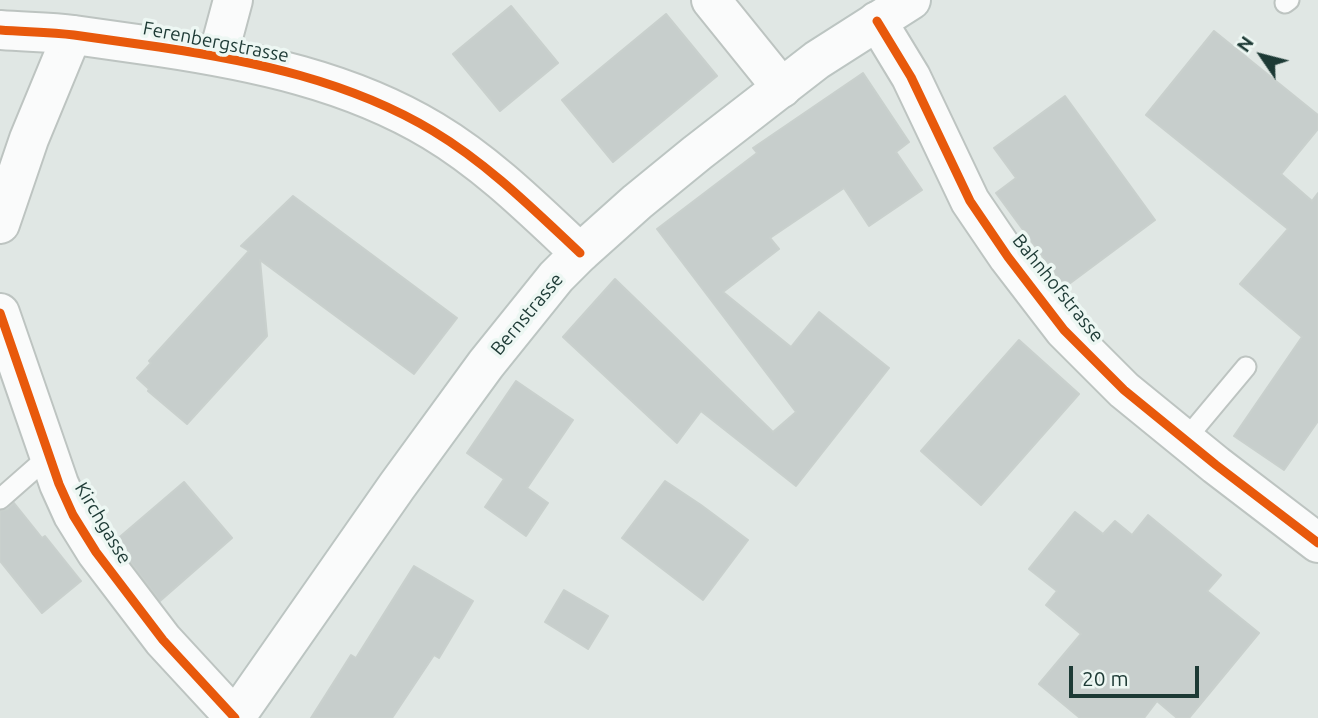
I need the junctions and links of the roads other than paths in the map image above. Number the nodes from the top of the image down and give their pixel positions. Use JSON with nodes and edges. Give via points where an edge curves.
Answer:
{"nodes":[{"id":1,"x":233,"y":0,"type":"edge"},
{"id":2,"x":711,"y":0,"type":"edge"},
{"id":3,"x":911,"y":0,"type":"edge"},
{"id":4,"x":877,"y":21,"type":"junction"},
{"id":5,"x":0,"y":30,"type":"edge"},
{"id":6,"x":72,"y":35,"type":"junction"},
{"id":7,"x":218,"y":56,"type":"junction"},
{"id":8,"x":782,"y":88,"type":"junction"},
{"id":9,"x":0,"y":224,"type":"edge"},
{"id":10,"x":580,"y":253,"type":"junction"},
{"id":11,"x":0,"y":313,"type":"edge"},
{"id":12,"x":1246,"y":367,"type":"dead end"},
{"id":13,"x":1185,"y":440,"type":"junction"},
{"id":14,"x":49,"y":456,"type":"junction"},
{"id":15,"x":0,"y":499,"type":"edge"},
{"id":16,"x":1318,"y":543,"type":"edge"},
{"id":17,"x":235,"y":718,"type":"edge"}],
"edges":[{"from":1,"to":7,"type":"street"},
{"from":2,"to":8,"type":"street"},
{"from":3,"to":4,"type":"street","name":"Bernstrasse"},
{"from":4,"to":8,"type":"street","name":"Bernstrasse"},
{"from":4,"to":13,"type":"street","name":"Bahnhofstrasse","via":[[911,78],[970,201],[1008,257],[1064,330],[1124,390]]},
{"from":5,"to":6,"type":"street","name":"Ferenbergstrasse"},
{"from":6,"to":7,"type":"street","name":"Ferenbergstrasse"},
{"from":6,"to":9,"type":"street"},
{"from":7,"to":10,"type":"street","name":"Ferenbergstrasse","via":[[365,97],[432,130],[500,179]]},
{"from":8,"to":10,"type":"street","name":"Bernstrasse"},
{"from":10,"to":17,"type":"street","name":"Bernstrasse","via":[[486,364]]},
{"from":11,"to":14,"type":"street","name":"Kirchgasse"},
{"from":12,"to":13,"type":"lane"},
{"from":13,"to":16,"type":"street","name":"Bahnhofstrasse"},
{"from":14,"to":15,"type":"lane"},
{"from":14,"to":17,"type":"street","name":"Kirchgasse","via":[[73,514],[96,552],[163,640]]}]}
